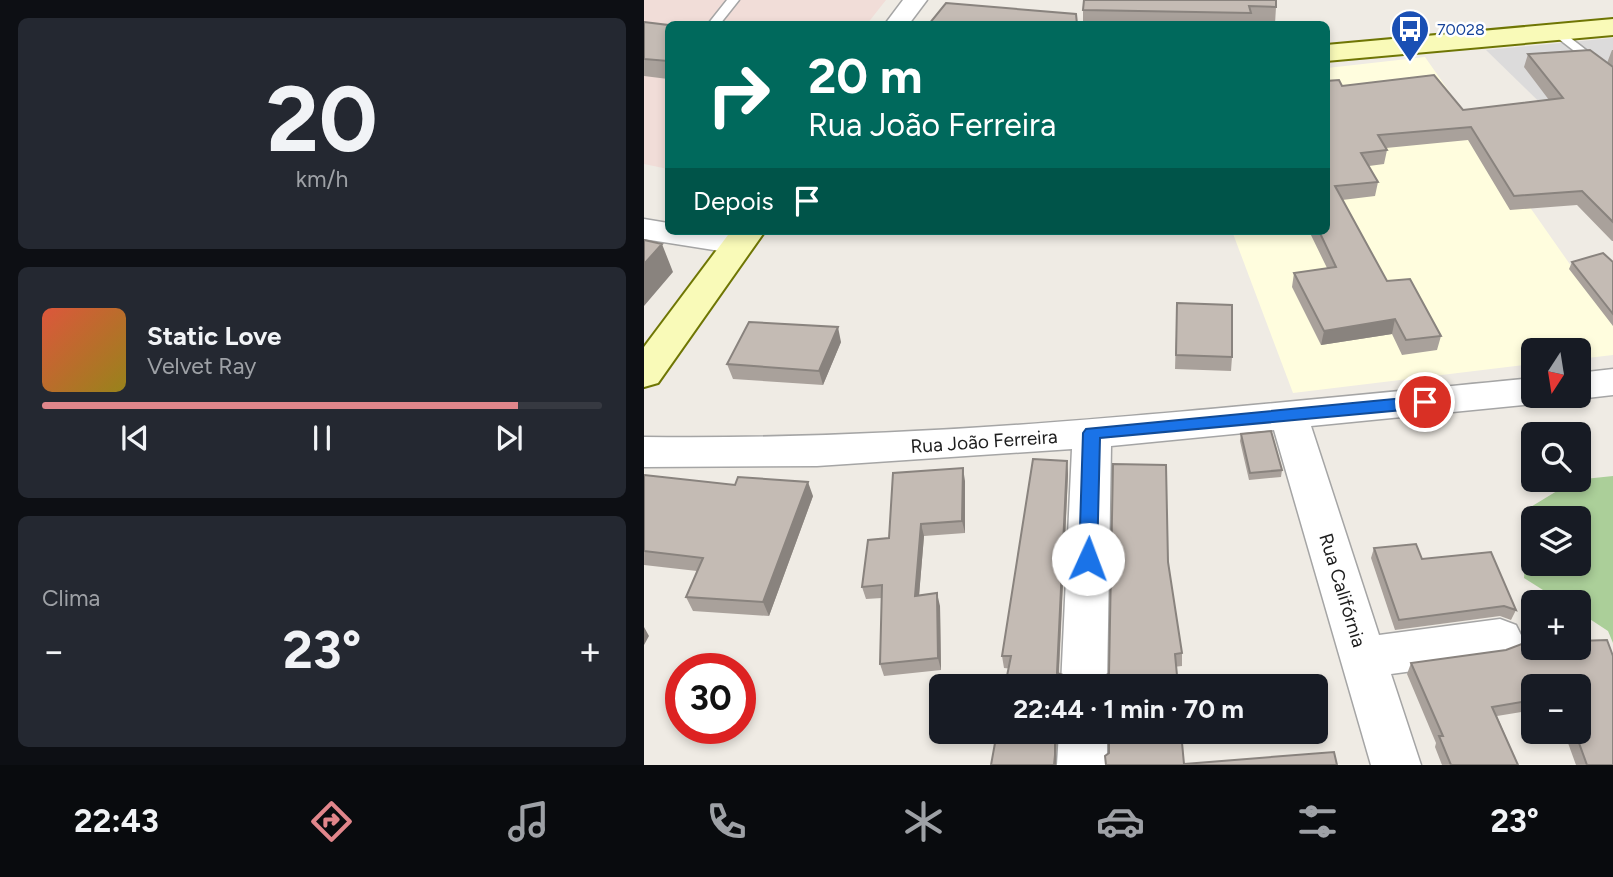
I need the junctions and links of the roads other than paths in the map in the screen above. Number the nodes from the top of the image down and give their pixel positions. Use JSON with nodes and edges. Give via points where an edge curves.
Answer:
{"nodes":[{"id":1,"x":733,"y":0,"type":"edge"},
{"id":2,"x":915,"y":0,"type":"edge"},
{"id":3,"x":716,"y":21,"type":"edge"},
{"id":4,"x":899,"y":21,"type":"edge"},
{"id":5,"x":1613,"y":27,"type":"edge"},
{"id":6,"x":1559,"y":33,"type":"junction"},
{"id":7,"x":1330,"y":53,"type":"edge"},
{"id":8,"x":1613,"y":77,"type":"edge"},
{"id":9,"x":644,"y":229,"type":"edge"},
{"id":10,"x":665,"y":231,"type":"edge"},
{"id":11,"x":718,"y":235,"type":"edge"},
{"id":12,"x":743,"y":237,"type":"edge"},
{"id":13,"x":644,"y":374,"type":"edge"},
{"id":14,"x":1613,"y":382,"type":"edge"},
{"id":15,"x":1591,"y":385,"type":"edge"},
{"id":16,"x":1521,"y":392,"type":"edge"},
{"id":17,"x":1289,"y":416,"type":"junction"},
{"id":18,"x":1091,"y":433,"type":"junction"},
{"id":19,"x":644,"y":452,"type":"edge"},
{"id":20,"x":1500,"y":639,"type":"dead end"},
{"id":21,"x":1363,"y":657,"type":"junction"},
{"id":22,"x":1084,"y":674,"type":"edge"},
{"id":23,"x":1083,"y":744,"type":"edge"},
{"id":24,"x":1082,"y":765,"type":"edge"},
{"id":25,"x":1396,"y":765,"type":"edge"}],
"edges":[{"from":1,"to":3,"type":"lane"},
{"from":2,"to":4,"type":"street"},
{"from":5,"to":6,"type":"street"},
{"from":6,"to":7,"type":"street"},
{"from":6,"to":8,"type":"lane"},
{"from":9,"to":10,"type":"street"},
{"from":11,"to":12,"type":"street"},
{"from":12,"to":13,"type":"street"},
{"from":14,"to":15,"type":"street"},
{"from":16,"to":17,"type":"street","name":"Rua João Ferreira"},
{"from":17,"to":18,"type":"street","name":"Rua João Ferreira"},
{"from":17,"to":21,"type":"street","name":"Rua Califórnia"},
{"from":18,"to":19,"type":"street","name":"Rua João Ferreira","via":[[809,452]]},
{"from":18,"to":22,"type":"street"},
{"from":20,"to":21,"type":"street"},
{"from":21,"to":25,"type":"street","name":"Rua Califórnia"},
{"from":23,"to":24,"type":"street"}]}
